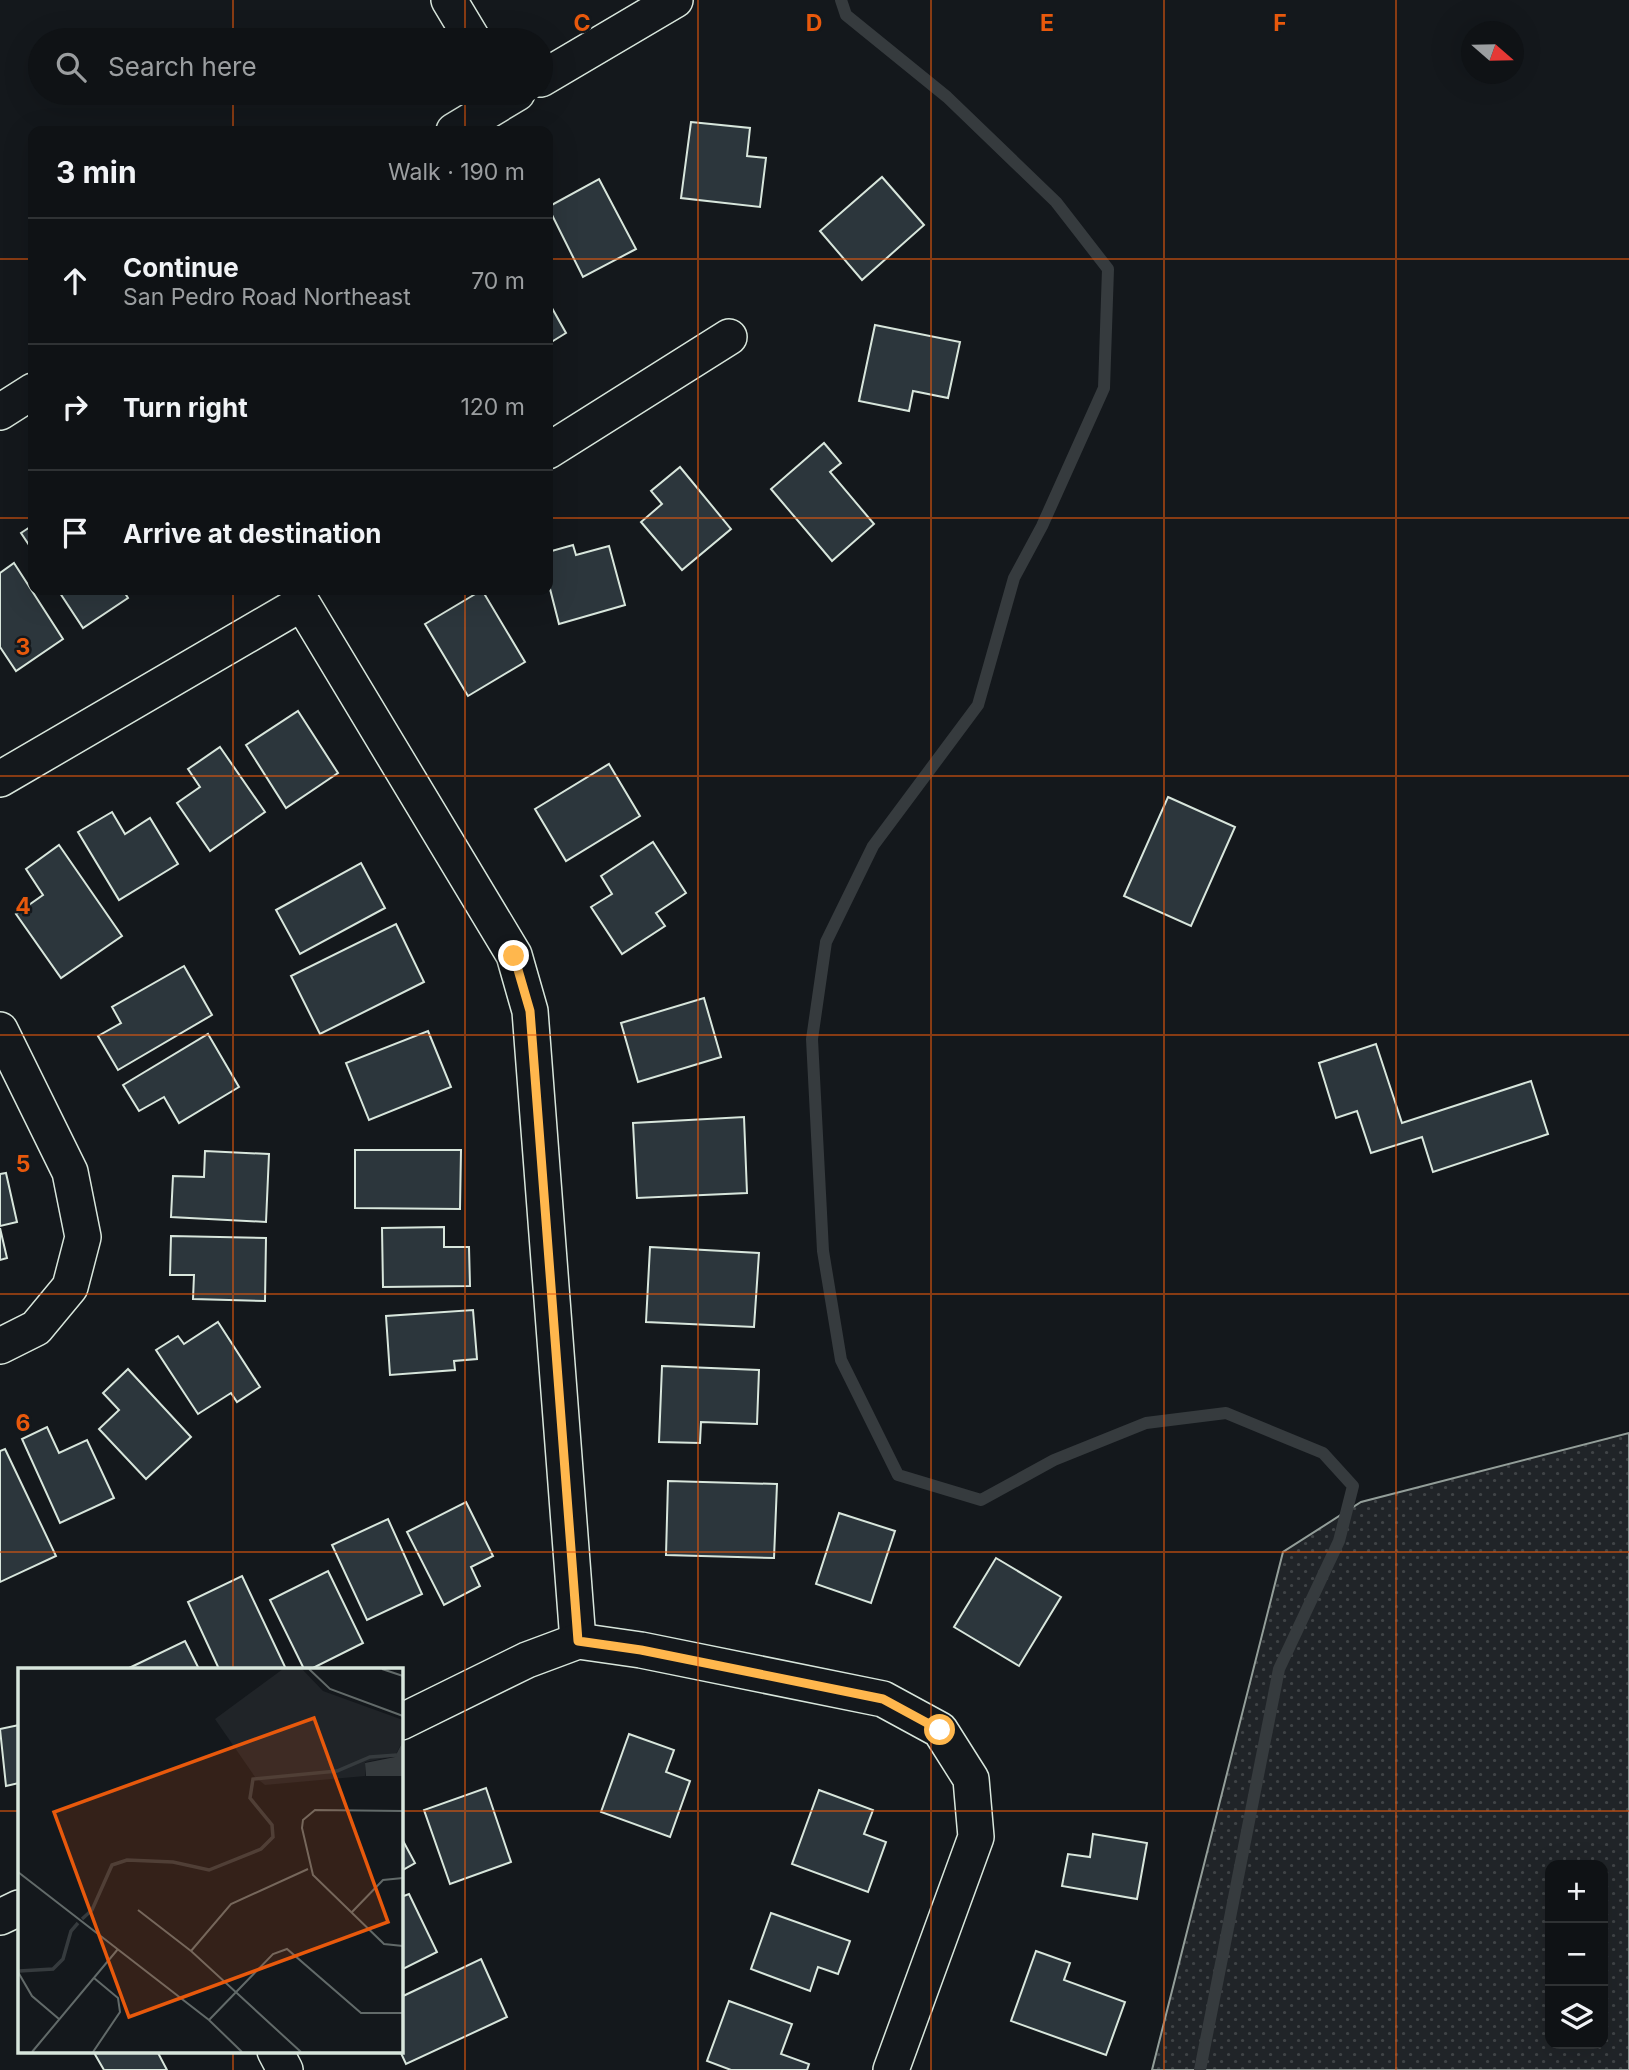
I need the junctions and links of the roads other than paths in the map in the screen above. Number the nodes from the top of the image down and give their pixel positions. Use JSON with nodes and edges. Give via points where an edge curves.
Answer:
{"nodes":[{"id":1,"x":449,"y":0,"type":"edge"},
{"id":2,"x":675,"y":0,"type":"edge"},
{"id":3,"x":466,"y":28,"type":"edge"},
{"id":4,"x":553,"y":72,"type":"edge"},
{"id":5,"x":494,"y":105,"type":"edge"},
{"id":6,"x":462,"y":126,"type":"edge"},
{"id":7,"x":729,"y":337,"type":"dead end"},
{"id":8,"x":28,"y":394,"type":"edge"},
{"id":9,"x":0,"y":412,"type":"edge"},
{"id":10,"x":553,"y":448,"type":"edge"},
{"id":11,"x":313,"y":596,"type":"edge"},
{"id":12,"x":0,"y":779,"type":"edge"},
{"id":13,"x":0,"y":1030,"type":"edge"},
{"id":14,"x":0,"y":1346,"type":"edge"},
{"id":15,"x":578,"y":1641,"type":"junction"},
{"id":16,"x":402,"y":1721,"type":"edge"},
{"id":17,"x":18,"y":1908,"type":"edge"},
{"id":18,"x":0,"y":1917,"type":"edge"},
{"id":19,"x":276,"y":2052,"type":"edge"},
{"id":20,"x":285,"y":2070,"type":"edge"},
{"id":21,"x":891,"y":2070,"type":"edge"}],
"edges":[{"from":1,"to":3,"type":"street"},
{"from":2,"to":4,"type":"street"},
{"from":5,"to":6,"type":"street"},
{"from":7,"to":10,"type":"street"},
{"from":8,"to":9,"type":"street"},
{"from":11,"to":12,"type":"street"},
{"from":11,"to":15,"type":"street","via":[[514,956],[530,1011]]},
{"from":13,"to":14,"type":"street","via":[[70,1172],[83,1237],[70,1287],[36,1328]]},
{"from":15,"to":16,"type":"street","via":[[527,1660]]},
{"from":15,"to":21,"type":"street","via":[[883,1699],[940,1730],[971,1779],[976,1837]]},
{"from":17,"to":18,"type":"street"},
{"from":19,"to":20,"type":"street"}]}
